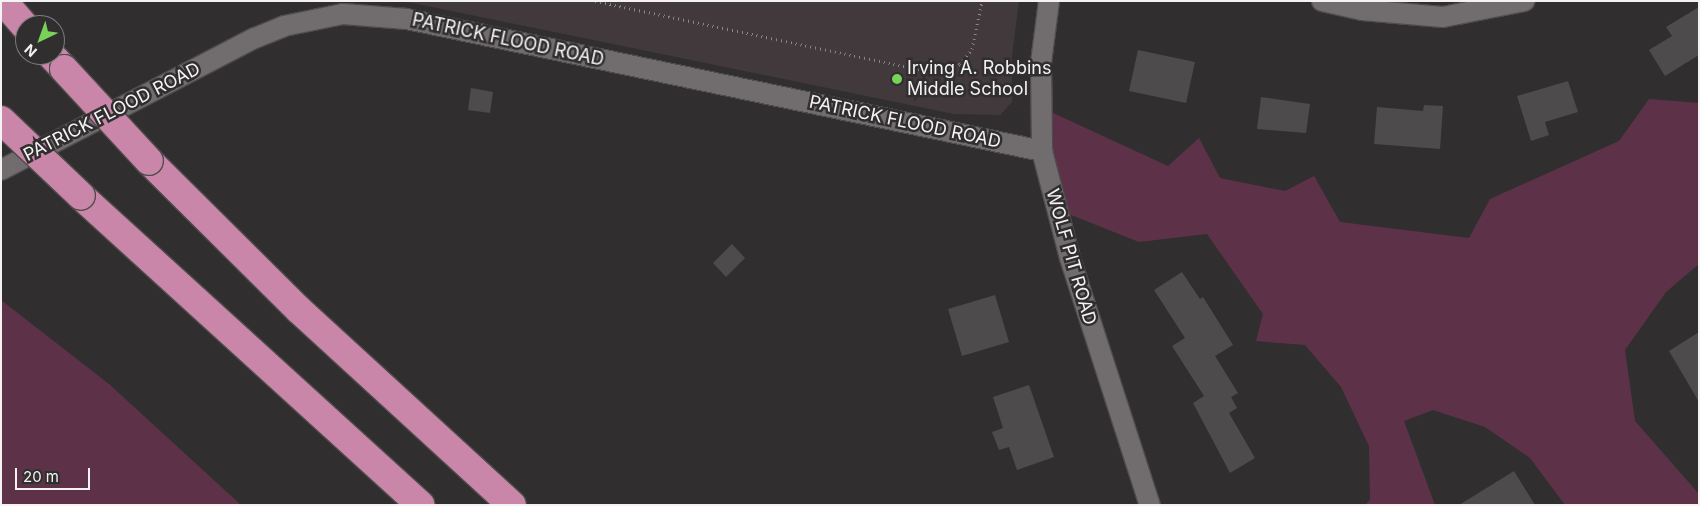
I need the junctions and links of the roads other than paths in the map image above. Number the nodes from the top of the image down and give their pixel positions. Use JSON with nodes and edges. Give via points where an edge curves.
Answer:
{"nodes":[{"id":1,"x":3,"y":1,"type":"edge"},
{"id":2,"x":1049,"y":1,"type":"edge"},
{"id":3,"x":1322,"y":1,"type":"edge"},
{"id":4,"x":1524,"y":1,"type":"edge"},
{"id":5,"x":15,"y":15,"type":"edge"},
{"id":6,"x":60,"y":65,"type":"edge"},
{"id":7,"x":1,"y":120,"type":"edge"},
{"id":8,"x":1042,"y":151,"type":"junction"},
{"id":9,"x":1,"y":170,"type":"edge"},
{"id":10,"x":420,"y":505,"type":"edge"},
{"id":11,"x":512,"y":505,"type":"edge"},
{"id":12,"x":1150,"y":505,"type":"edge"}],
"edges":[{"from":1,"to":5,"type":"highway"},
{"from":2,"to":8,"type":"street","name":"WOLF PIT ROAD","via":[[1041,64]]},
{"from":3,"to":4,"type":"street","via":[[1362,10],[1443,17]]},
{"from":6,"to":11,"type":"highway","bridge":true,"via":[[150,161],[298,309]]},
{"from":7,"to":10,"type":"highway","bridge":true},
{"from":8,"to":9,"type":"street","name":"PATRICK FLOOD ROAD","via":[[407,19],[343,14],[284,26],[255,38]]},
{"from":8,"to":12,"type":"street","name":"WOLF PIT ROAD","via":[[1070,258]]}]}
